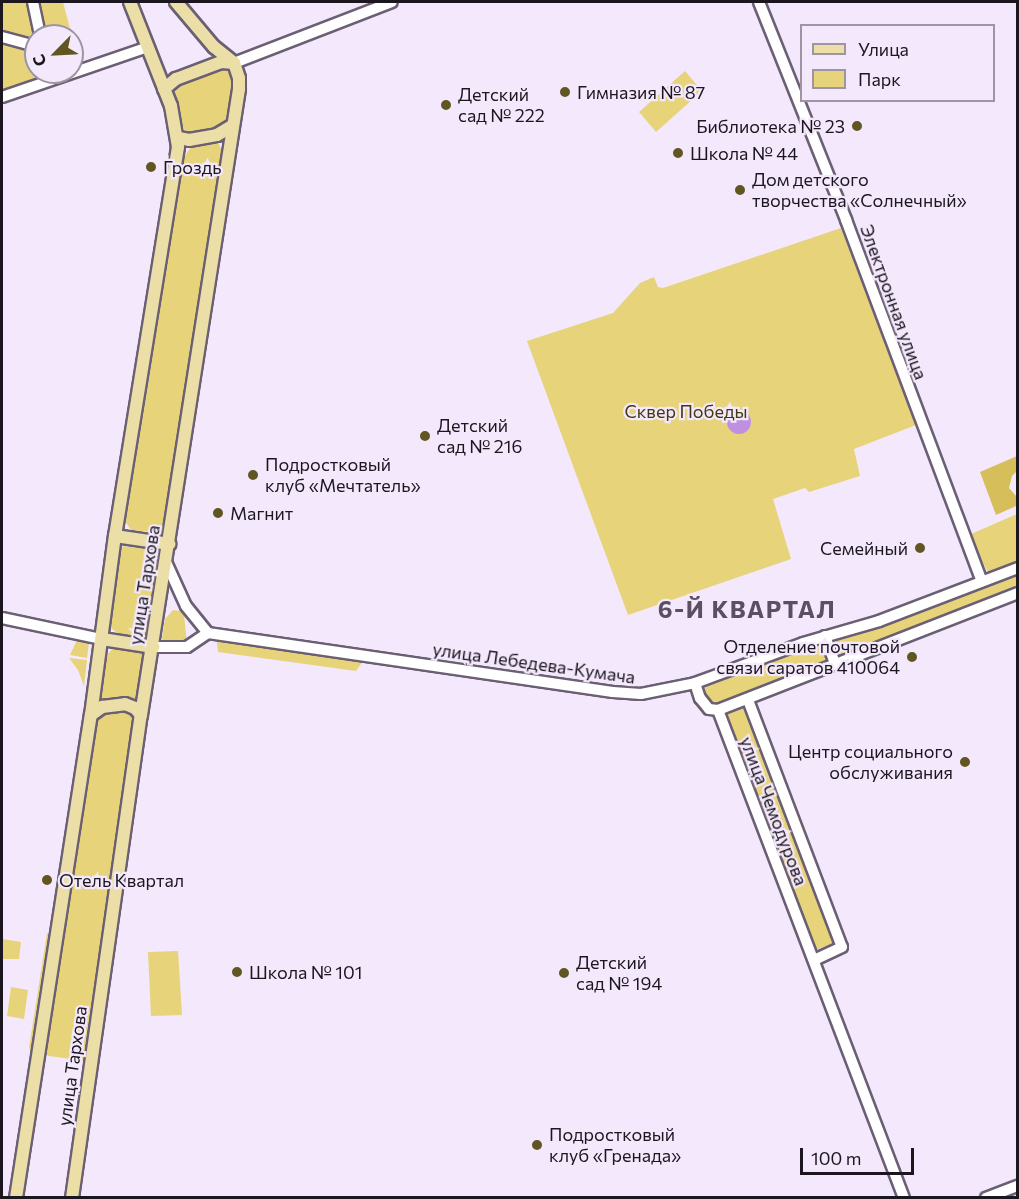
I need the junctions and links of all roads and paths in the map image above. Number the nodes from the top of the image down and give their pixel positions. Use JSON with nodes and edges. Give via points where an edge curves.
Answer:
{"nodes":[{"id":1,"x":33,"y":2,"type":"edge"},
{"id":2,"x":130,"y":2,"type":"edge"},
{"id":3,"x":177,"y":2,"type":"edge"},
{"id":4,"x":392,"y":2,"type":"edge"},
{"id":5,"x":759,"y":2,"type":"edge"},
{"id":6,"x":38,"y":24,"type":"edge"},
{"id":7,"x":2,"y":36,"type":"edge"},
{"id":8,"x":24,"y":42,"type":"edge"},
{"id":9,"x":148,"y":47,"type":"junction"},
{"id":10,"x":234,"y":63,"type":"junction"},
{"id":11,"x":84,"y":68,"type":"edge"},
{"id":12,"x":38,"y":84,"type":"edge"},
{"id":13,"x":164,"y":88,"type":"junction"},
{"id":14,"x":2,"y":97,"type":"edge"},
{"id":15,"x":232,"y":126,"type":"junction"},
{"id":16,"x":178,"y":138,"type":"junction"},
{"id":17,"x":115,"y":536,"type":"junction"},
{"id":18,"x":169,"y":544,"type":"junction"},
{"id":19,"x":166,"y":562,"type":"junction"},
{"id":20,"x":1017,"y":568,"type":"edge"},
{"id":21,"x":982,"y":581,"type":"junction"},
{"id":22,"x":1017,"y":593,"type":"edge"},
{"id":23,"x":2,"y":618,"type":"edge"},
{"id":24,"x":208,"y":633,"type":"junction"},
{"id":25,"x":825,"y":636,"type":"junction"},
{"id":26,"x":102,"y":639,"type":"junction"},
{"id":27,"x":153,"y":647,"type":"junction"},
{"id":28,"x":835,"y":663,"type":"junction"},
{"id":29,"x":695,"y":683,"type":"junction"},
{"id":30,"x":748,"y":700,"type":"junction"},
{"id":31,"x":718,"y":710,"type":"junction"},
{"id":32,"x":91,"y":715,"type":"junction"},
{"id":33,"x":141,"y":715,"type":"junction"},
{"id":34,"x":814,"y":960,"type":"junction"},
{"id":35,"x":1017,"y":1186,"type":"edge"},
{"id":36,"x":16,"y":1197,"type":"edge"},
{"id":37,"x":72,"y":1197,"type":"edge"},
{"id":38,"x":904,"y":1197,"type":"edge"},
{"id":39,"x":986,"y":1197,"type":"edge"}],
"edges":[{"from":1,"to":6,"type":"street"},
{"from":2,"to":9,"type":"main road","name":"улица Тархова"},
{"from":3,"to":10,"type":"main road","via":[[214,46]]},
{"from":4,"to":10,"type":"street"},
{"from":5,"to":21,"type":"street","name":"Электронная улица"},
{"from":7,"to":8,"type":"street"},
{"from":9,"to":11,"type":"street"},
{"from":9,"to":13,"type":"main road","name":"улица Тархова"},
{"from":10,"to":13,"type":"main road","via":[[221,62],[176,79]]},
{"from":10,"to":15,"type":"main road","name":"улица Тархова","via":[[240,78]]},
{"from":12,"to":14,"type":"street"},
{"from":13,"to":16,"type":"main road","name":"улица Тархова"},
{"from":15,"to":16,"type":"main road","via":[[217,135]]},
{"from":15,"to":18,"type":"main road","name":"улица Тархова"},
{"from":16,"to":17,"type":"main road","name":"улица Тархова"},
{"from":17,"to":18,"type":"main road"},
{"from":17,"to":26,"type":"main road","name":"улица Тархова"},
{"from":18,"to":19,"type":"main road","name":"улица Тархова"},
{"from":19,"to":24,"type":"street","via":[[186,606]]},
{"from":19,"to":27,"type":"main road","name":"улица Тархова"},
{"from":20,"to":21,"type":"street","name":"улица Лебедева-Кумача"},
{"from":21,"to":25,"type":"street","name":"улица Лебедева-Кумача","via":[[879,621]]},
{"from":22,"to":28,"type":"street"},
{"from":23,"to":26,"type":"street"},
{"from":24,"to":27,"type":"street","via":[[187,647]]},
{"from":24,"to":29,"type":"street","name":"улица Лебедева-Кумача","via":[[613,692],[641,694]]},
{"from":25,"to":28,"type":"street"},
{"from":25,"to":29,"type":"street","name":"улица Лебедева-Кумача"},
{"from":26,"to":27,"type":"main road"},
{"from":26,"to":32,"type":"main road","name":"улица Тархова"},
{"from":27,"to":33,"type":"main road","name":"улица Тархова"},
{"from":28,"to":30,"type":"street"},
{"from":29,"to":31,"type":"street","name":"улица Чемодурова","via":[[709,709]]},
{"from":30,"to":31,"type":"street"},
{"from":30,"to":34,"type":"street","name":"улица Чемодурова","via":[[842,947]]},
{"from":31,"to":34,"type":"street","name":"улица Чемодурова"},
{"from":32,"to":33,"type":"main road","via":[[102,707],[125,704],[132,705]]},
{"from":32,"to":36,"type":"main road","name":"улица Тархова"},
{"from":33,"to":37,"type":"main road","name":"улица Тархова"},
{"from":34,"to":38,"type":"street","name":"улица Чемодурова"},
{"from":35,"to":39,"type":"street"}]}
